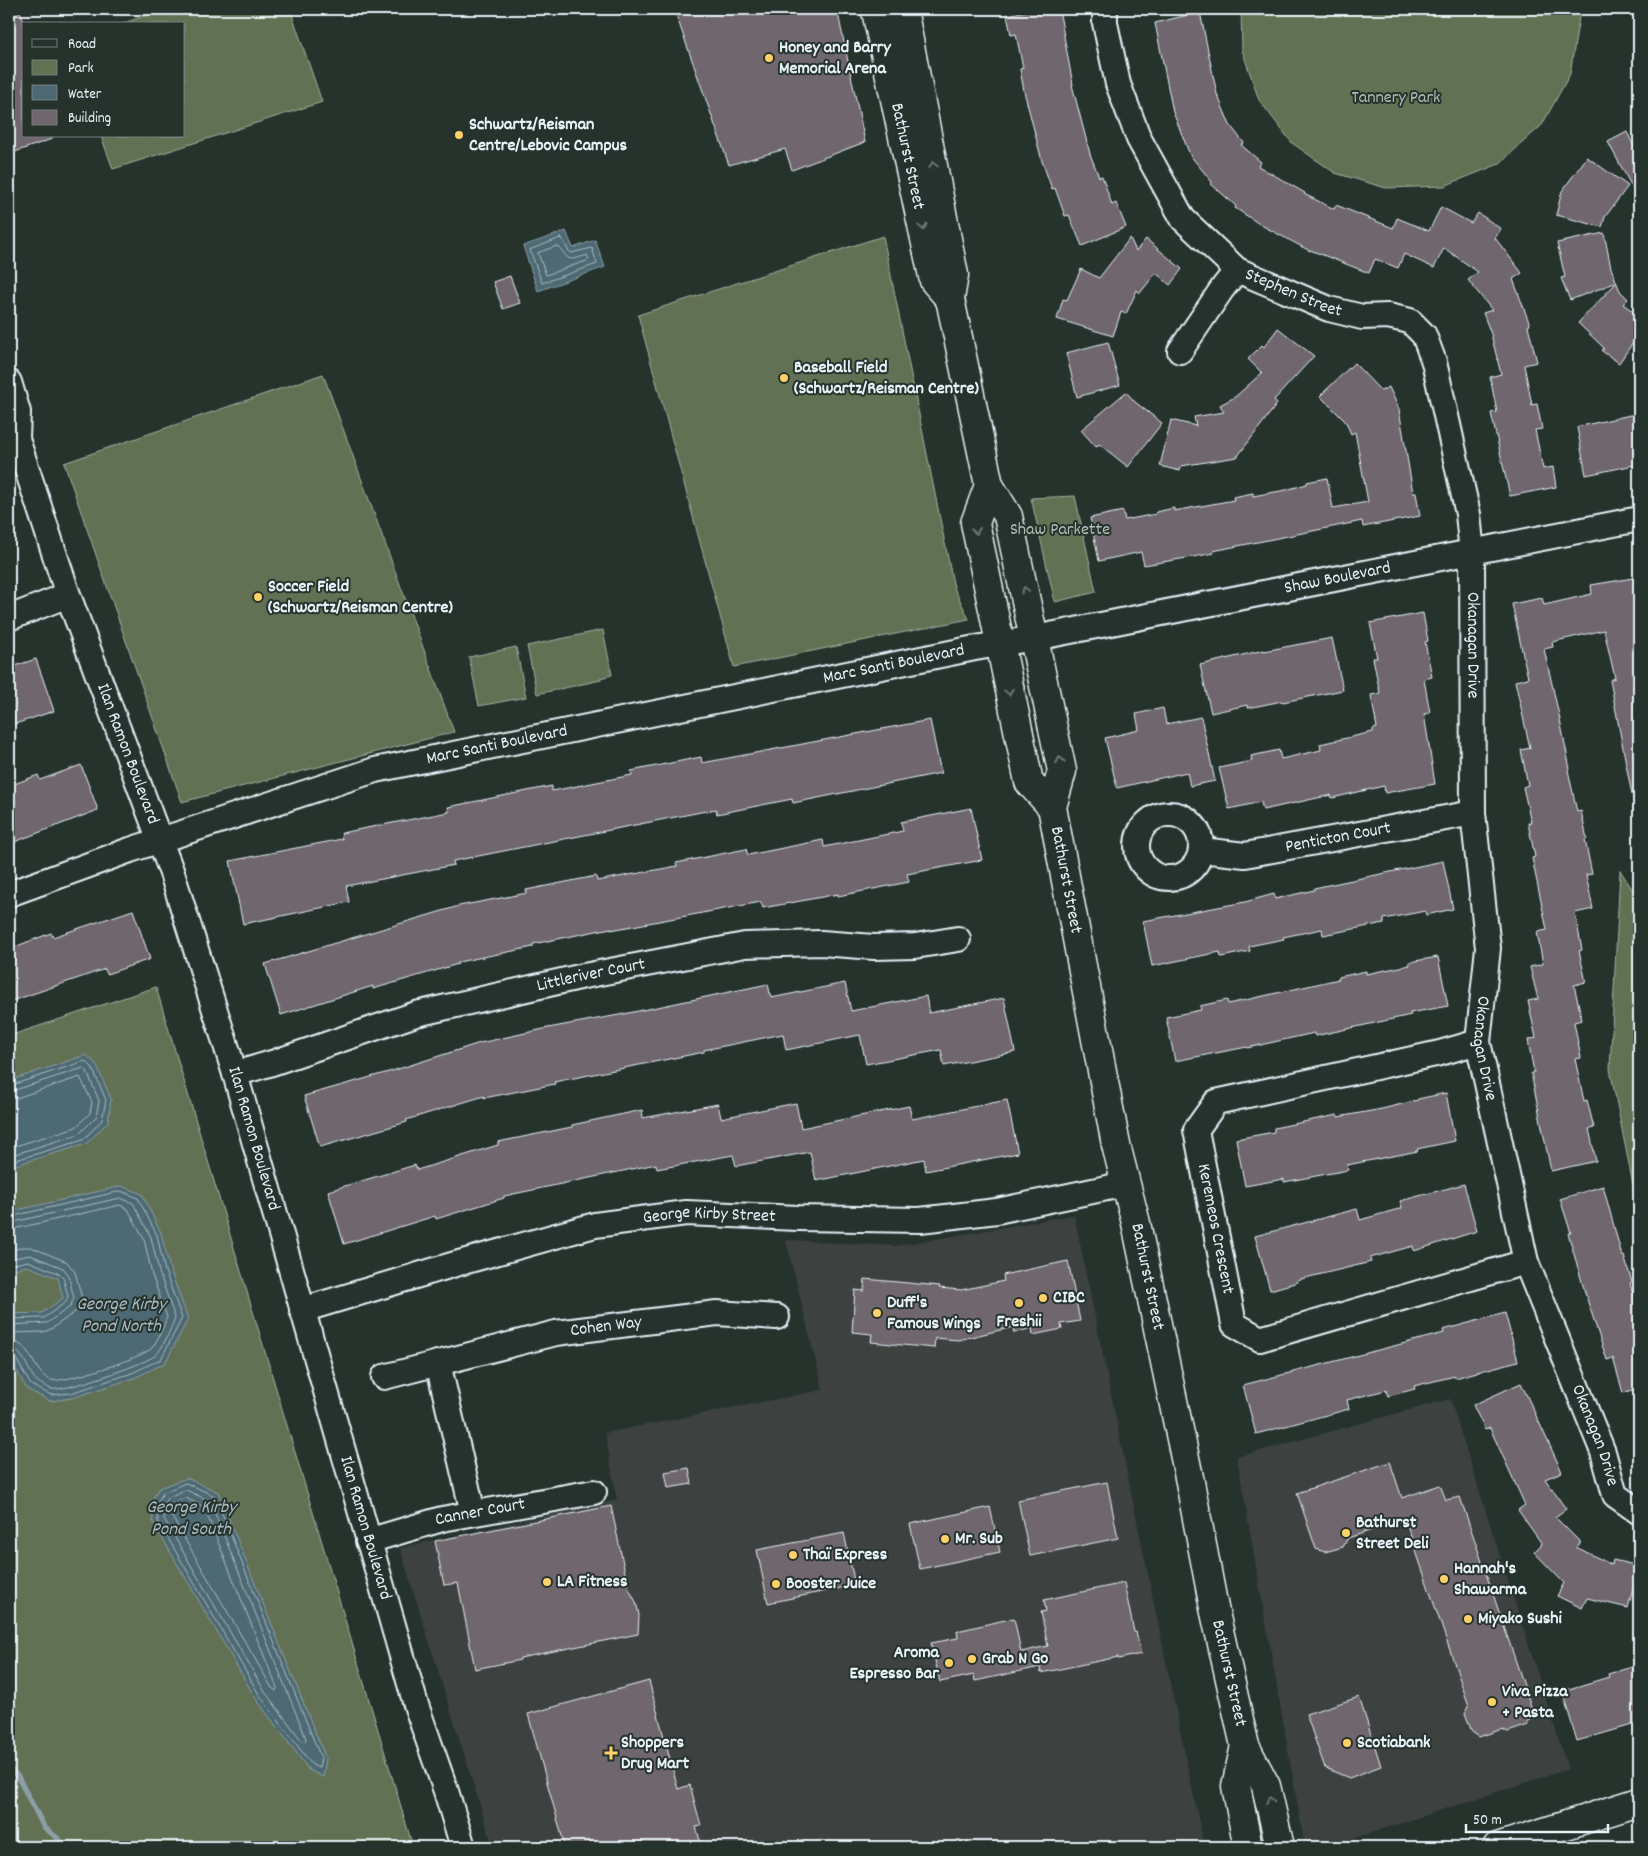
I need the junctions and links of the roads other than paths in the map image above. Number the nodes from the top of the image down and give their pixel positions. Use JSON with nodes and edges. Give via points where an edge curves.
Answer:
{"nodes":[{"id":1,"x":877,"y":9,"type":"edge"},
{"id":2,"x":903,"y":9,"type":"edge"},
{"id":3,"x":1105,"y":9,"type":"edge"},
{"id":4,"x":1237,"y":270,"type":"junction"},
{"id":5,"x":950,"y":299,"type":"junction"},
{"id":6,"x":1180,"y":350,"type":"dead end"},
{"id":7,"x":9,"y":382,"type":"edge"},
{"id":8,"x":13,"y":432,"type":"edge"},
{"id":9,"x":989,"y":485,"type":"junction"},
{"id":10,"x":1639,"y":519,"type":"edge"},
{"id":11,"x":1472,"y":553,"type":"junction"},
{"id":12,"x":68,"y":595,"type":"junction"},
{"id":13,"x":9,"y":618,"type":"edge"},
{"id":14,"x":1035,"y":638,"type":"junction"},
{"id":15,"x":999,"y":644,"type":"junction"},
{"id":16,"x":1052,"y":807,"type":"junction"},
{"id":17,"x":1474,"y":813,"type":"junction"},
{"id":18,"x":161,"y":840,"type":"junction"},
{"id":19,"x":1201,"y":850,"type":"dead end"},
{"id":20,"x":9,"y":894,"type":"edge"},
{"id":21,"x":958,"y":939,"type":"dead end"},
{"id":22,"x":1478,"y":1042,"type":"junction"},
{"id":23,"x":235,"y":1074,"type":"junction"},
{"id":24,"x":1126,"y":1184,"type":"junction"},
{"id":25,"x":1526,"y":1262,"type":"junction"},
{"id":26,"x":302,"y":1310,"type":"junction"},
{"id":27,"x":777,"y":1317,"type":"dead end"},
{"id":28,"x":438,"y":1364,"type":"junction"},
{"id":29,"x":384,"y":1377,"type":"dead end"},
{"id":30,"x":594,"y":1492,"type":"dead end"},
{"id":31,"x":1639,"y":1512,"type":"edge"},
{"id":32,"x":473,"y":1513,"type":"junction"},
{"id":33,"x":368,"y":1541,"type":"junction"},
{"id":34,"x":1245,"y":1746,"type":"junction"},
{"id":35,"x":1639,"y":1802,"type":"edge"},
{"id":36,"x":463,"y":1847,"type":"edge"},
{"id":37,"x":1248,"y":1847,"type":"edge"},
{"id":38,"x":1280,"y":1847,"type":"edge"},
{"id":39,"x":1496,"y":1847,"type":"edge"}],
"edges":[{"from":1,"to":5,"type":"main road","name":"Bathurst Street","one_way":true,"via":[[934,281]]},
{"from":5,"to":2,"type":"main road","name":"Bathurst Street","one_way":true,"via":[[954,275]]},
{"from":3,"to":4,"type":"street","name":"Stephen Street","via":[[1118,84],[1139,139],[1183,219]]},
{"from":4,"to":6,"type":"street"},
{"from":4,"to":11,"type":"street","name":"Stephen Street","via":[[1329,309],[1362,317],[1388,316],[1410,321],[1424,335],[1434,362],[1468,514]]},
{"from":5,"to":9,"type":"main road","name":"Bathurst Street"},
{"from":7,"to":8,"type":"street","name":"Ilan Ramon Boulevard","via":[[18,412]]},
{"from":8,"to":12,"type":"street","name":"Ilan Ramon Boulevard"},
{"from":14,"to":9,"type":"main road","name":"Bathurst Street","one_way":true,"via":[[1008,516]]},
{"from":9,"to":15,"type":"main road","name":"Bathurst Street","one_way":true,"via":[[975,523]]},
{"from":10,"to":11,"type":"street","name":"Shaw Boulevard"},
{"from":11,"to":14,"type":"street","name":"Shaw Boulevard"},
{"from":11,"to":17,"type":"street","name":"Okanagan Drive"},
{"from":12,"to":13,"type":"street"},
{"from":12,"to":18,"type":"street","name":"Ilan Ramon Boulevard"},
{"from":14,"to":15,"type":"street","name":"Shaw Boulevard"},
{"from":16,"to":14,"type":"main road","name":"Bathurst Street","one_way":true,"via":[[1062,771]]},
{"from":15,"to":16,"type":"main road","name":"Bathurst Street","one_way":true,"via":[[1029,782]]},
{"from":15,"to":18,"type":"street","name":"Marc Santi Boulevard","via":[[375,770]]},
{"from":16,"to":24,"type":"main road","name":"Bathurst Street"},
{"from":17,"to":19,"type":"street","name":"Penticton Court","via":[[1245,855]]},
{"from":17,"to":22,"type":"street","name":"Okanagan Drive","via":[[1488,948]]},
{"from":18,"to":20,"type":"street","name":"Marc Santi Boulevard"},
{"from":18,"to":23,"type":"street","name":"Ilan Ramon Boulevard"},
{"from":21,"to":23,"type":"street","name":"Littleriver Court","via":[[915,946],[874,947],[821,942],[746,945],[584,976],[416,1014]]},
{"from":22,"to":25,"type":"street","name":"Okanagan Drive"},
{"from":22,"to":25,"type":"street","name":"Keremeos Crescent","via":[[1216,1102],[1196,1130],[1234,1324],[1260,1339]]},
{"from":23,"to":26,"type":"street","name":"Ilan Ramon Boulevard"},
{"from":24,"to":26,"type":"street","name":"George Kirby Street","via":[[997,1211],[920,1220],[686,1213],[595,1225]]},
{"from":24,"to":34,"type":"main road","name":"Bathurst Street"},
{"from":25,"to":31,"type":"street","name":"Okanagan Drive","via":[[1603,1452],[1614,1495]]},
{"from":26,"to":33,"type":"street","name":"Ilan Ramon Boulevard"},
{"from":27,"to":28,"type":"street","name":"Cohen Way","via":[[717,1313],[596,1327],[556,1333]]},
{"from":28,"to":29,"type":"street","name":"Cohen Way"},
{"from":28,"to":32,"type":"street"},
{"from":30,"to":32,"type":"street","name":"Canner Court"},
{"from":32,"to":33,"type":"street","name":"Canner Court"},
{"from":33,"to":36,"type":"street","name":"Ilan Ramon Boulevard","via":[[416,1705]]},
{"from":34,"to":37,"type":"main road","name":"Bathurst Street","via":[[1236,1786]]},
{"from":38,"to":34,"type":"main road","name":"Bathurst Street","one_way":true,"via":[[1266,1786]]},
{"from":35,"to":39,"type":"main road"}]}
